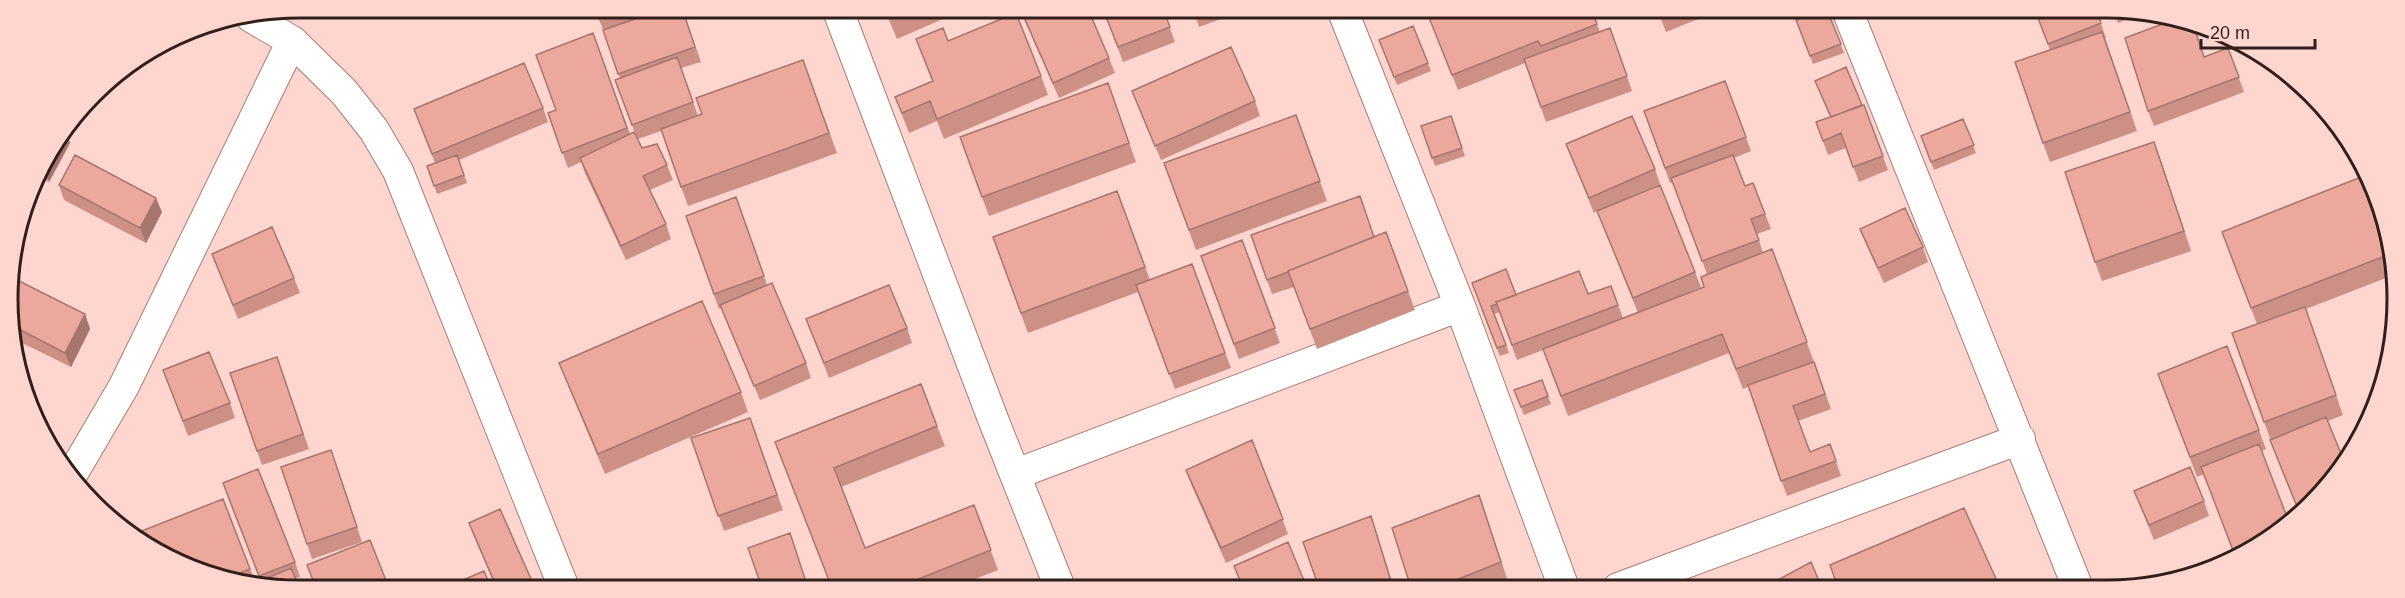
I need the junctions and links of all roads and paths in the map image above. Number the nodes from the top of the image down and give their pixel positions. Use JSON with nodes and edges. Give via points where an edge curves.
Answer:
{"nodes":[{"id":1,"x":841,"y":18,"type":"edge"},
{"id":2,"x":1346,"y":18,"type":"edge"},
{"id":3,"x":1850,"y":18,"type":"edge"},
{"id":4,"x":257,"y":21,"type":"edge"},
{"id":5,"x":292,"y":41,"type":"junction"},
{"id":6,"x":1460,"y":306,"type":"junction"},
{"id":7,"x":2020,"y":439,"type":"junction"},
{"id":8,"x":75,"y":469,"type":"edge"},
{"id":9,"x":1016,"y":474,"type":"junction"},
{"id":10,"x":561,"y":580,"type":"edge"},
{"id":11,"x":1057,"y":580,"type":"edge"},
{"id":12,"x":1560,"y":580,"type":"edge"},
{"id":13,"x":1640,"y":580,"type":"edge"},
{"id":14,"x":2075,"y":580,"type":"edge"}],
"edges":[{"from":1,"to":9,"type":"street"},
{"from":2,"to":6,"type":"street"},
{"from":3,"to":7,"type":"street"},
{"from":4,"to":5,"type":"street"},
{"from":5,"to":8,"type":"street","via":[[124,386]]},
{"from":5,"to":10,"type":"street","via":[[344,92],[374,130],[398,171]]},
{"from":6,"to":9,"type":"street"},
{"from":6,"to":12,"type":"street"},
{"from":7,"to":13,"type":"street"},
{"from":7,"to":14,"type":"street"},
{"from":9,"to":11,"type":"street"}]}
